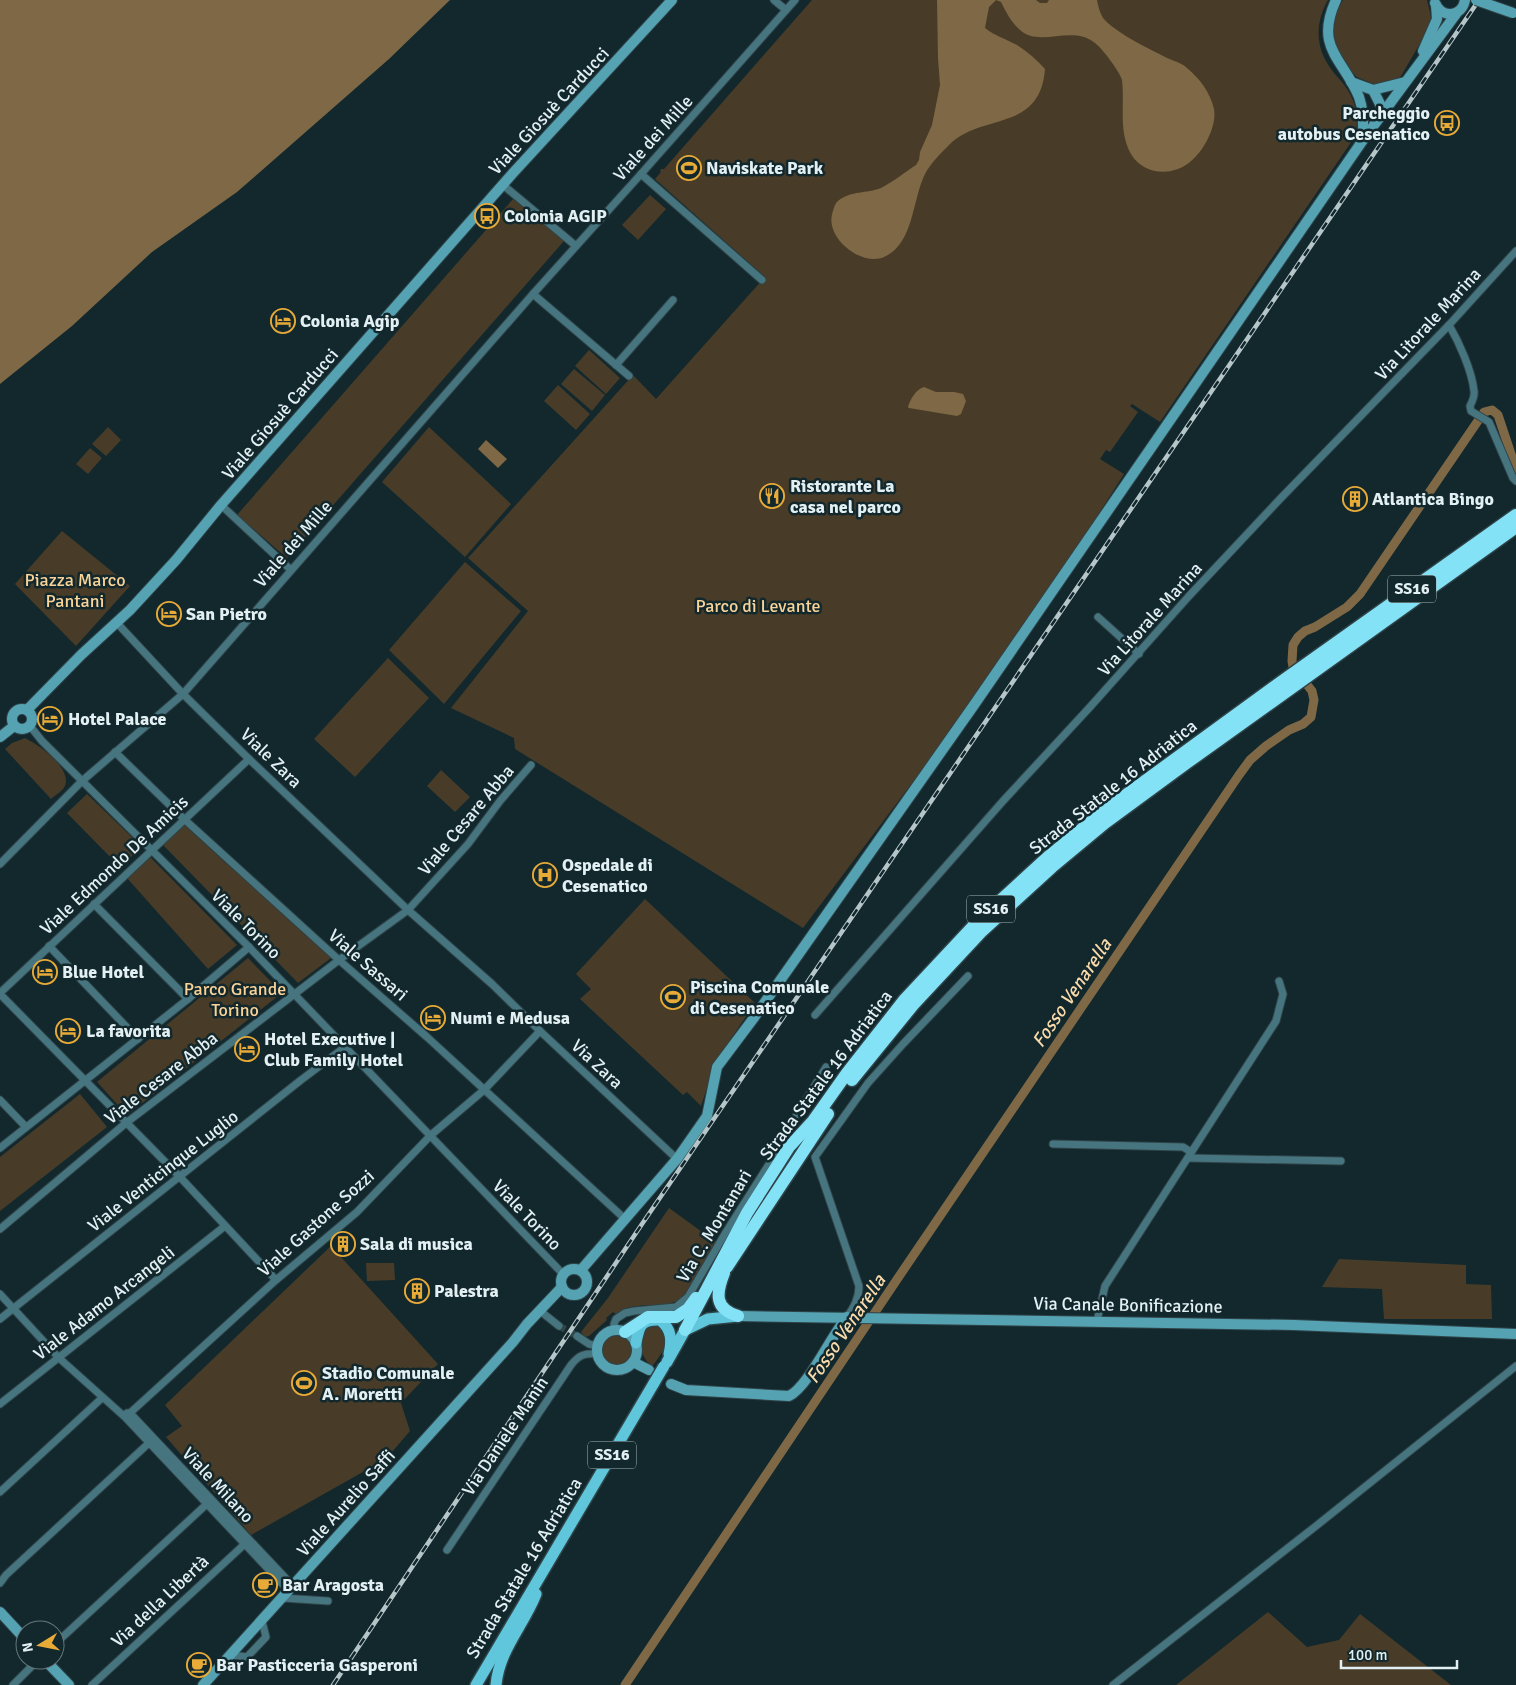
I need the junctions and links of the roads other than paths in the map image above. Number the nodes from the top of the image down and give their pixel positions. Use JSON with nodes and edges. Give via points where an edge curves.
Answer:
{"nodes":[{"id":1,"x":672,"y":0,"type":"edge"},
{"id":2,"x":774,"y":0,"type":"edge"},
{"id":3,"x":795,"y":0,"type":"edge"},
{"id":4,"x":1336,"y":0,"type":"edge"},
{"id":5,"x":1466,"y":0,"type":"edge"},
{"id":6,"x":1476,"y":0,"type":"edge"},
{"id":7,"x":1435,"y":3,"type":"edge"},
{"id":8,"x":786,"y":10,"type":"junction"},
{"id":9,"x":1456,"y":14,"type":"junction"},
{"id":10,"x":1516,"y":14,"type":"edge"},
{"id":11,"x":1419,"y":63,"type":"junction"},
{"id":12,"x":1351,"y":82,"type":"junction"},
{"id":13,"x":1405,"y":82,"type":"junction"},
{"id":14,"x":1373,"y":90,"type":"junction"},
{"id":15,"x":1362,"y":106,"type":"junction"},
{"id":16,"x":1384,"y":112,"type":"junction"},
{"id":17,"x":1363,"y":140,"type":"junction"},
{"id":18,"x":642,"y":174,"type":"junction"},
{"id":19,"x":503,"y":185,"type":"junction"},
{"id":20,"x":576,"y":246,"type":"junction"},
{"id":21,"x":1516,"y":251,"type":"edge"},
{"id":22,"x":762,"y":280,"type":"dead end"},
{"id":23,"x":532,"y":294,"type":"junction"},
{"id":24,"x":673,"y":300,"type":"dead end"},
{"id":25,"x":1449,"y":325,"type":"junction"},
{"id":26,"x":616,"y":365,"type":"junction"},
{"id":27,"x":629,"y":376,"type":"dead end"},
{"id":28,"x":1516,"y":481,"type":"edge"},
{"id":29,"x":221,"y":505,"type":"junction"},
{"id":30,"x":1516,"y":514,"type":"edge"},
{"id":31,"x":1516,"y":527,"type":"edge"},
{"id":32,"x":291,"y":570,"type":"junction"},
{"id":33,"x":1098,"y":617,"type":"dead end"},
{"id":34,"x":117,"y":623,"type":"junction"},
{"id":35,"x":1139,"y":654,"type":"junction"},
{"id":36,"x":1310,"y":668,"type":"junction"},
{"id":37,"x":183,"y":694,"type":"junction"},
{"id":38,"x":27,"y":710,"type":"junction"},
{"id":39,"x":14,"y":726,"type":"junction"},
{"id":40,"x":30,"y":726,"type":"junction"},
{"id":41,"x":0,"y":737,"type":"edge"},
{"id":42,"x":115,"y":752,"type":"junction"},
{"id":43,"x":249,"y":759,"type":"junction"},
{"id":44,"x":532,"y":765,"type":"dead end"},
{"id":45,"x":82,"y":781,"type":"junction"},
{"id":46,"x":184,"y":819,"type":"junction"},
{"id":47,"x":152,"y":850,"type":"junction"},
{"id":48,"x":0,"y":864,"type":"edge"},
{"id":49,"x":94,"y":904,"type":"junction"},
{"id":50,"x":408,"y":910,"type":"junction"},
{"id":51,"x":50,"y":946,"type":"junction"},
{"id":52,"x":249,"y":947,"type":"junction"},
{"id":53,"x":339,"y":960,"type":"junction"},
{"id":54,"x":968,"y":976,"type":"dead end"},
{"id":55,"x":1279,"y":980,"type":"dead end"},
{"id":56,"x":0,"y":994,"type":"edge"},
{"id":57,"x":294,"y":994,"type":"junction"},
{"id":58,"x":188,"y":999,"type":"junction"},
{"id":59,"x":815,"y":1015,"type":"dead end"},
{"id":60,"x":540,"y":1032,"type":"junction"},
{"id":61,"x":138,"y":1039,"type":"junction"},
{"id":62,"x":345,"y":1047,"type":"junction"},
{"id":63,"x":826,"y":1067,"type":"dead end"},
{"id":64,"x":85,"y":1080,"type":"junction"},
{"id":65,"x":484,"y":1090,"type":"junction"},
{"id":66,"x":0,"y":1100,"type":"edge"},
{"id":67,"x":126,"y":1123,"type":"junction"},
{"id":68,"x":26,"y":1127,"type":"junction"},
{"id":69,"x":431,"y":1135,"type":"junction"},
{"id":70,"x":1053,"y":1144,"type":"dead end"},
{"id":71,"x":0,"y":1148,"type":"edge"},
{"id":72,"x":1189,"y":1155,"type":"junction"},
{"id":73,"x":677,"y":1159,"type":"junction"},
{"id":74,"x":1341,"y":1161,"type":"dead end"},
{"id":75,"x":180,"y":1176,"type":"junction"},
{"id":76,"x":625,"y":1219,"type":"junction"},
{"id":77,"x":226,"y":1226,"type":"junction"},
{"id":78,"x":0,"y":1229,"type":"edge"},
{"id":79,"x":723,"y":1267,"type":"junction"},
{"id":80,"x":581,"y":1270,"type":"junction"},
{"id":81,"x":563,"y":1274,"type":"junction"},
{"id":82,"x":276,"y":1280,"type":"junction"},
{"id":83,"x":564,"y":1290,"type":"junction"},
{"id":84,"x":0,"y":1294,"type":"edge"},
{"id":85,"x":13,"y":1308,"type":"junction"},
{"id":86,"x":544,"y":1314,"type":"junction"},
{"id":87,"x":738,"y":1316,"type":"junction"},
{"id":88,"x":850,"y":1317,"type":"junction"},
{"id":89,"x":0,"y":1319,"type":"edge"},
{"id":90,"x":1097,"y":1321,"type":"junction"},
{"id":91,"x":559,"y":1326,"type":"tunnel mouth"},
{"id":92,"x":686,"y":1330,"type":"junction"},
{"id":93,"x":619,"y":1331,"type":"junction"},
{"id":94,"x":1516,"y":1334,"type":"edge"},
{"id":95,"x":577,"y":1336,"type":"tunnel mouth"},
{"id":96,"x":513,"y":1342,"type":"junction"},
{"id":97,"x":636,"y":1344,"type":"junction"},
{"id":98,"x":597,"y":1350,"type":"junction"},
{"id":99,"x":59,"y":1358,"type":"junction"},
{"id":100,"x":633,"y":1362,"type":"junction"},
{"id":101,"x":665,"y":1364,"type":"junction"},
{"id":102,"x":1516,"y":1366,"type":"edge"},
{"id":103,"x":649,"y":1370,"type":"dead end"},
{"id":104,"x":671,"y":1384,"type":"dead end"},
{"id":105,"x":102,"y":1398,"type":"junction"},
{"id":106,"x":0,"y":1404,"type":"edge"},
{"id":107,"x":119,"y":1413,"type":"junction"},
{"id":108,"x":130,"y":1413,"type":"junction"},
{"id":109,"x":151,"y":1441,"type":"junction"},
{"id":110,"x":0,"y":1492,"type":"edge"},
{"id":111,"x":208,"y":1502,"type":"junction"},
{"id":112,"x":247,"y":1542,"type":"junction"},
{"id":113,"x":447,"y":1550,"type":"dead end"},
{"id":114,"x":10,"y":1571,"type":"junction"},
{"id":115,"x":0,"y":1574,"type":"edge"},
{"id":116,"x":541,"y":1575,"type":"junction"},
{"id":117,"x":0,"y":1583,"type":"edge"},
{"id":118,"x":288,"y":1592,"type":"junction"},
{"id":119,"x":328,"y":1601,"type":"dead end"},
{"id":120,"x":1,"y":1612,"type":"edge"},
{"id":121,"x":15,"y":1628,"type":"edge"},
{"id":122,"x":65,"y":1635,"type":"edge"},
{"id":123,"x":499,"y":1646,"type":"junction"},
{"id":124,"x":28,"y":1670,"type":"edge"},
{"id":125,"x":55,"y":1670,"type":"edge"},
{"id":126,"x":13,"y":1685,"type":"edge"},
{"id":127,"x":69,"y":1685,"type":"edge"},
{"id":128,"x":92,"y":1685,"type":"edge"},
{"id":129,"x":203,"y":1685,"type":"edge"},
{"id":130,"x":469,"y":1685,"type":"edge"},
{"id":131,"x":476,"y":1685,"type":"edge"},
{"id":132,"x":496,"y":1685,"type":"edge"},
{"id":133,"x":1113,"y":1685,"type":"edge"}],
"edges":[{"from":1,"to":19,"type":"street","name":"Viale Giosuè Carducci"},
{"from":2,"to":8,"type":"street"},
{"from":3,"to":8,"type":"street","name":"Viale dei Mille"},
{"from":4,"to":12,"type":"street","via":[[1328,25],[1331,48]]},
{"from":5,"to":9,"type":"street"},
{"from":6,"to":10,"type":"street","bridge":true},
{"from":7,"to":9,"type":"street","via":[[1442,12]]},
{"from":7,"to":11,"type":"street","via":[[1437,19]]},
{"from":8,"to":18,"type":"street","name":"Viale dei Mille"},
{"from":9,"to":11,"type":"street"},
{"from":11,"to":13,"type":"street"},
{"from":12,"to":14,"type":"street"},
{"from":12,"to":15,"type":"street"},
{"from":13,"to":14,"type":"street"},
{"from":13,"to":16,"type":"street"},
{"from":14,"to":16,"type":"street"},
{"from":15,"to":16,"type":"street","via":[[1366,111]]},
{"from":15,"to":17,"type":"street"},
{"from":16,"to":17,"type":"street"},
{"from":17,"to":73,"type":"street","via":[[974,705],[717,1067],[706,1116]]},
{"from":18,"to":20,"type":"street","name":"Viale dei Mille"},
{"from":18,"to":22,"type":"street"},
{"from":19,"to":20,"type":"street"},
{"from":19,"to":29,"type":"street","name":"Viale Giosuè Carducci"},
{"from":20,"to":23,"type":"street","name":"Viale dei Mille"},
{"from":21,"to":25,"type":"street","name":"Via Litorale Marina"},
{"from":23,"to":26,"type":"street"},
{"from":23,"to":32,"type":"street","name":"Viale dei Mille"},
{"from":24,"to":26,"type":"street"},
{"from":25,"to":28,"type":"street","via":[[1470,373],[1475,394],[1471,411],[1489,422]]},
{"from":25,"to":35,"type":"street","name":"Via Litorale Marina","via":[[1267,513]]},
{"from":26,"to":27,"type":"street"},
{"from":29,"to":32,"type":"street"},
{"from":29,"to":34,"type":"street","name":"Viale Giosuè Carducci","via":[[176,560]]},
{"from":30,"to":36,"type":"highway","name":"Strada Statale 16 Adriatica","number":"SS16"},
{"from":31,"to":36,"type":"highway","name":"Strada Statale 16 Adriatica","number":"SS16"},
{"from":32,"to":37,"type":"street","name":"Viale dei Mille"},
{"from":33,"to":35,"type":"street"},
{"from":34,"to":37,"type":"street","name":"Viale Zara"},
{"from":34,"to":38,"type":"street","name":"Viale Giosuè Carducci"},
{"from":35,"to":59,"type":"street","name":"Via Litorale Marina","via":[[1003,801]]},
{"from":36,"to":79,"type":"highway","name":"Strada Statale 16 Adriatica","number":"SS16","via":[[1105,823],[982,932],[913,1005],[855,1076]]},
{"from":37,"to":42,"type":"street","name":"Viale dei Mille"},
{"from":37,"to":43,"type":"street","name":"Viale Zara"},
{"from":38,"to":39,"type":"street","via":[[14,712]]},
{"from":38,"to":40,"type":"street","via":[[32,717]]},
{"from":39,"to":40,"type":"street","via":[[22,729]]},
{"from":39,"to":41,"type":"street"},
{"from":40,"to":45,"type":"street","name":"Viale Torino"},
{"from":42,"to":45,"type":"street","name":"Viale dei Mille"},
{"from":42,"to":46,"type":"street","name":"Viale Sassari"},
{"from":43,"to":46,"type":"street","name":"Viale Edmondo De Amicis"},
{"from":43,"to":50,"type":"street","name":"Viale Zara"},
{"from":44,"to":50,"type":"street","name":"Viale Cesare Abba","via":[[468,844]]},
{"from":45,"to":47,"type":"street","name":"Viale Torino"},
{"from":45,"to":48,"type":"street","name":"Viale dei Mille"},
{"from":46,"to":47,"type":"street","name":"Viale Edmondo De Amicis"},
{"from":46,"to":53,"type":"street","name":"Viale Sassari"},
{"from":47,"to":49,"type":"street","name":"Viale Edmondo De Amicis"},
{"from":47,"to":52,"type":"street","name":"Viale Torino"},
{"from":49,"to":51,"type":"street","name":"Viale Edmondo De Amicis"},
{"from":49,"to":58,"type":"street"},
{"from":50,"to":53,"type":"street","name":"Viale Cesare Abba"},
{"from":50,"to":60,"type":"street","name":"Via Zara","via":[[492,984]]},
{"from":51,"to":56,"type":"street","name":"Viale Edmondo De Amicis"},
{"from":51,"to":61,"type":"street"},
{"from":52,"to":57,"type":"street","name":"Viale Torino"},
{"from":52,"to":58,"type":"street"},
{"from":53,"to":57,"type":"street","name":"Viale Cesare Abba"},
{"from":53,"to":65,"type":"street","name":"Viale Sassari"},
{"from":54,"to":88,"type":"street","via":[[868,1083],[815,1157],[859,1286]]},
{"from":55,"to":72,"type":"street","via":[[1283,994],[1276,1020]]},
{"from":56,"to":64,"type":"street"},
{"from":57,"to":62,"type":"street","name":"Viale Torino"},
{"from":57,"to":67,"type":"street","name":"Viale Cesare Abba"},
{"from":58,"to":61,"type":"street"},
{"from":60,"to":65,"type":"street","name":"Viale Gastone Sozzi"},
{"from":60,"to":73,"type":"street","name":"Via Zara"},
{"from":61,"to":64,"type":"street"},
{"from":62,"to":69,"type":"street","name":"Viale Torino"},
{"from":62,"to":75,"type":"street","name":"Viale Venticinque Luglio"},
{"from":63,"to":93,"type":"street","name":"Via C. Montanari","via":[[688,1297],[676,1307],[625,1314],[614,1324]]},
{"from":64,"to":67,"type":"street"},
{"from":64,"to":68,"type":"street"},
{"from":65,"to":69,"type":"street","name":"Viale Gastone Sozzi"},
{"from":65,"to":76,"type":"street","name":"Viale Sassari"},
{"from":66,"to":68,"type":"street"},
{"from":67,"to":75,"type":"street"},
{"from":67,"to":78,"type":"street","name":"Viale Cesare Abba"},
{"from":68,"to":71,"type":"street"},
{"from":69,"to":81,"type":"street","name":"Viale Torino"},
{"from":69,"to":82,"type":"street","name":"Viale Gastone Sozzi","via":[[357,1212]]},
{"from":70,"to":72,"type":"street","via":[[1183,1146]]},
{"from":72,"to":74,"type":"street"},
{"from":72,"to":90,"type":"street","via":[[1105,1286]]},
{"from":73,"to":76,"type":"street"},
{"from":75,"to":77,"type":"street"},
{"from":75,"to":85,"type":"street","name":"Viale Venticinque Luglio"},
{"from":76,"to":80,"type":"street"},
{"from":77,"to":82,"type":"street"},
{"from":77,"to":99,"type":"street","name":"Viale Adamo Arcangeli"},
{"from":79,"to":87,"type":"highway","via":[[718,1297],[727,1313]]},
{"from":79,"to":92,"type":"highway","name":"Strada Statale 16 Adriatica","number":"SS16"},
{"from":79,"to":93,"type":"highway","via":[[682,1314],[648,1317]]},
{"from":80,"to":81,"type":"street","via":[[570,1269]]},
{"from":80,"to":83,"type":"street","via":[[588,1280],[584,1291],[577,1295]]},
{"from":81,"to":83,"type":"street"},
{"from":82,"to":108,"type":"street","name":"Viale Gastone Sozzi"},
{"from":83,"to":86,"type":"street","name":"Viale Aurelio Saffi"},
{"from":83,"to":96,"type":"street","name":"Viale Aurelio Saffi","via":[[526,1324]]},
{"from":84,"to":85,"type":"street","name":"Viale Milano"},
{"from":85,"to":89,"type":"street","name":"Viale Venticinque Luglio"},
{"from":85,"to":99,"type":"street","name":"Viale Milano"},
{"from":86,"to":91,"type":"street"},
{"from":86,"to":96,"type":"street","name":"Viale Aurelio Saffi"},
{"from":87,"to":88,"type":"street","name":"Via Canale Bonificazione"},
{"from":87,"to":92,"type":"main road","via":[[708,1319]]},
{"from":88,"to":90,"type":"street","name":"Via Canale Bonificazione"},
{"from":88,"to":104,"type":"street","via":[[838,1328],[795,1393],[789,1396],[686,1390]]},
{"from":90,"to":94,"type":"street","name":"Via Canale Bonificazione"},
{"from":92,"to":101,"type":"main road","name":"Strada Statale 16 Adriatica","number":"SS16"},
{"from":93,"to":97,"type":"street"},
{"from":93,"to":98,"type":"street","via":[[603,1335]]},
{"from":95,"to":98,"type":"street"},
{"from":96,"to":118,"type":"street","name":"Viale Aurelio Saffi"},
{"from":97,"to":100,"type":"street"},
{"from":97,"to":101,"type":"main road","via":[[640,1326],[660,1320],[670,1335]]},
{"from":98,"to":100,"type":"street","via":[[602,1364],[612,1370],[624,1369]]},
{"from":98,"to":113,"type":"street","name":"Via Daniele Manin","via":[[577,1357],[571,1365]]},
{"from":99,"to":105,"type":"street","name":"Viale Milano"},
{"from":99,"to":106,"type":"street","name":"Viale Adamo Arcangeli"},
{"from":100,"to":103,"type":"street"},
{"from":101,"to":116,"type":"main road","name":"Strada Statale 16 Adriatica","number":"SS16","bridge":true},
{"from":102,"to":133,"type":"street"},
{"from":105,"to":107,"type":"street","name":"Viale Milano"},
{"from":105,"to":110,"type":"street"},
{"from":107,"to":108,"type":"street"},
{"from":107,"to":109,"type":"street","name":"Viale Milano"},
{"from":108,"to":109,"type":"street","name":"Viale Milano"},
{"from":109,"to":111,"type":"street","name":"Viale Milano"},
{"from":109,"to":114,"type":"street"},
{"from":111,"to":112,"type":"street","name":"Viale Milano"},
{"from":111,"to":122,"type":"street"},
{"from":112,"to":118,"type":"street","name":"Viale Milano"},
{"from":112,"to":128,"type":"street","name":"Via della Libertà"},
{"from":114,"to":115,"type":"street"},
{"from":114,"to":117,"type":"street"},
{"from":116,"to":123,"type":"main road","name":"Strada Statale 16 Adriatica","number":"SS16"},
{"from":116,"to":132,"type":"main road","via":[[527,1617],[507,1647]]},
{"from":118,"to":119,"type":"street"},
{"from":118,"to":129,"type":"street","name":"Viale Aurelio Saffi"},
{"from":120,"to":121,"type":"street"},
{"from":123,"to":130,"type":"main road"},
{"from":123,"to":131,"type":"main road","name":"Strada Statale 16 Adriatica","number":"SS16"},
{"from":124,"to":126,"type":"street"},
{"from":125,"to":127,"type":"street"}]}
